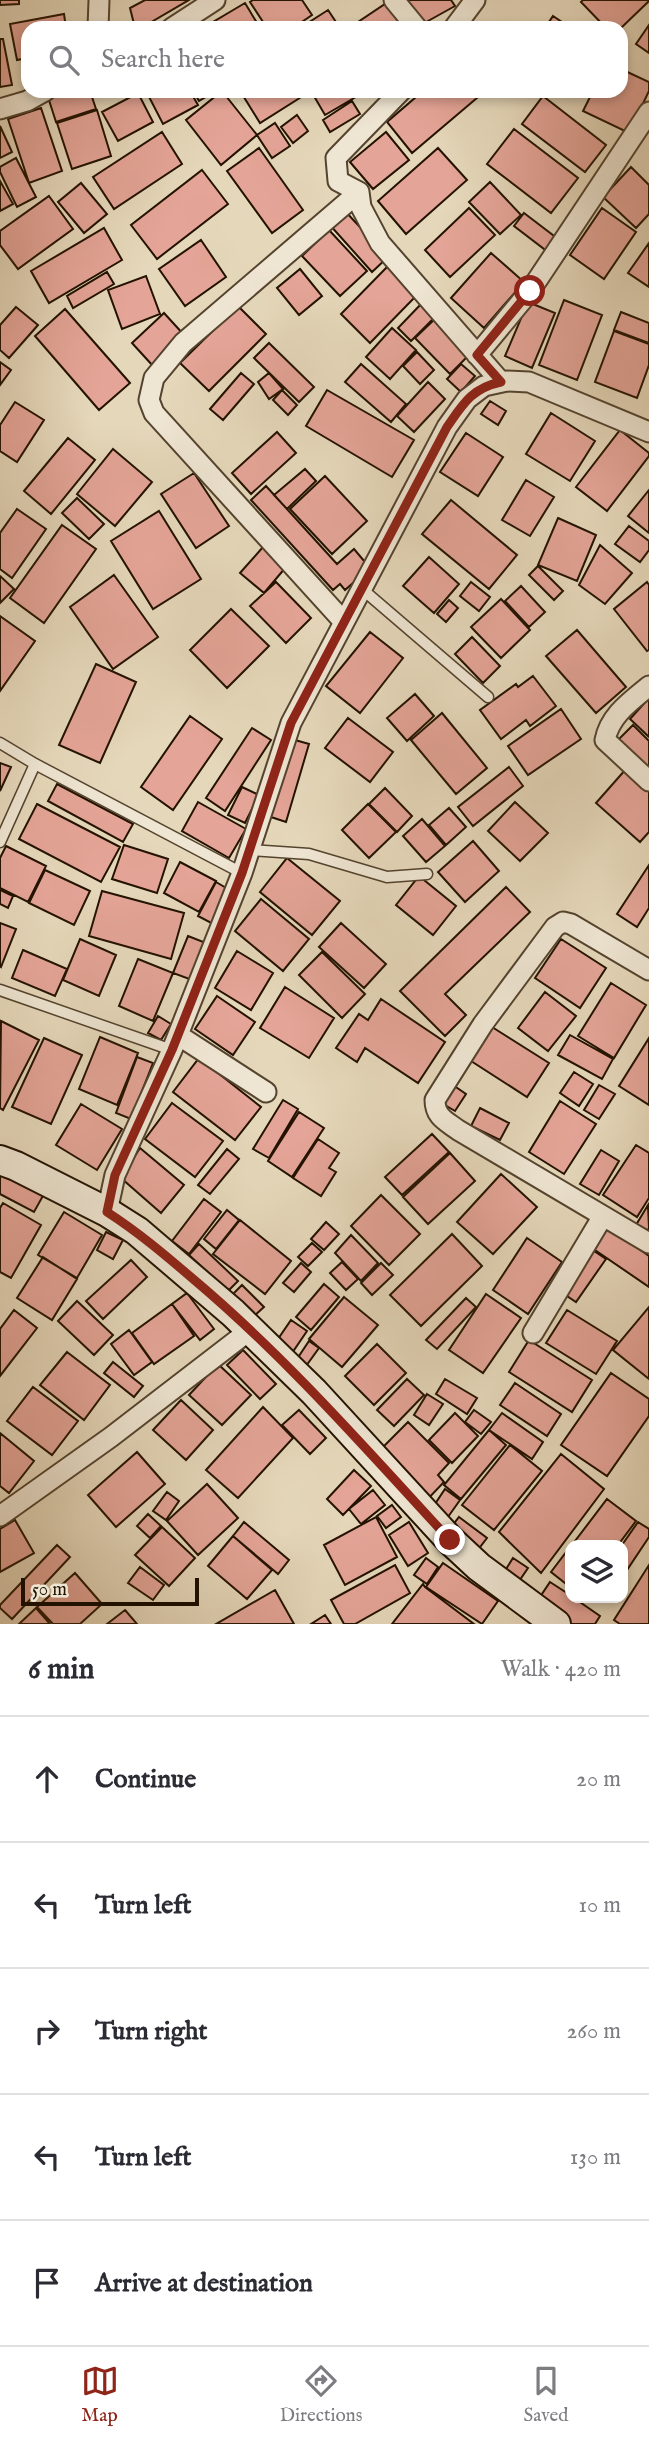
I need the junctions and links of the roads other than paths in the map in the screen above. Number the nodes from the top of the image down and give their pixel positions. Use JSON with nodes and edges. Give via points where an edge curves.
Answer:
{"nodes":[{"id":1,"x":99,"y":0,"type":"edge"},
{"id":2,"x":215,"y":0,"type":"edge"},
{"id":3,"x":394,"y":0,"type":"edge"},
{"id":4,"x":475,"y":0,"type":"edge"},
{"id":5,"x":99,"y":21,"type":"edge"},
{"id":6,"x":183,"y":21,"type":"edge"},
{"id":7,"x":411,"y":21,"type":"edge"},
{"id":8,"x":459,"y":21,"type":"edge"},
{"id":9,"x":32,"y":98,"type":"edge"},
{"id":10,"x":394,"y":98,"type":"edge"},
{"id":11,"x":0,"y":109,"type":"edge"},
{"id":12,"x":649,"y":112,"type":"edge"},
{"id":13,"x":359,"y":192,"type":"junction"},
{"id":14,"x":477,"y":355,"type":"junction"},
{"id":15,"x":501,"y":382,"type":"junction"},
{"id":16,"x":649,"y":432,"type":"edge"},
{"id":17,"x":362,"y":589,"type":"junction"},
{"id":18,"x":344,"y":622,"type":"junction"},
{"id":19,"x":649,"y":686,"type":"edge"},
{"id":20,"x":488,"y":697,"type":"dead end"},
{"id":21,"x":0,"y":743,"type":"edge"},
{"id":22,"x":35,"y":764,"type":"junction"},
{"id":23,"x":649,"y":781,"type":"edge"},
{"id":24,"x":0,"y":842,"type":"edge"},
{"id":25,"x":249,"y":850,"type":"junction"},
{"id":26,"x":242,"y":873,"type":"junction"},
{"id":27,"x":426,"y":874,"type":"dead end"},
{"id":28,"x":649,"y":970,"type":"edge"},
{"id":29,"x":0,"y":990,"type":"edge"},
{"id":30,"x":175,"y":1042,"type":"junction"},
{"id":31,"x":266,"y":1092,"type":"dead end"},
{"id":32,"x":0,"y":1160,"type":"edge"},
{"id":33,"x":107,"y":1212,"type":"junction"},
{"id":34,"x":603,"y":1216,"type":"junction"},
{"id":35,"x":649,"y":1243,"type":"edge"},
{"id":36,"x":250,"y":1330,"type":"junction"},
{"id":37,"x":533,"y":1333,"type":"dead end"},
{"id":38,"x":0,"y":1516,"type":"edge"},
{"id":39,"x":556,"y":1624,"type":"edge"}],
"edges":[{"from":1,"to":5,"type":"street"},
{"from":2,"to":6,"type":"street"},
{"from":3,"to":7,"type":"street"},
{"from":4,"to":8,"type":"street"},
{"from":9,"to":11,"type":"street"},
{"from":10,"to":13,"type":"street","via":[[336,158],[338,181]]},
{"from":12,"to":14,"type":"street","via":[[530,291]]},
{"from":13,"to":14,"type":"street","via":[[361,207],[380,243]]},
{"from":13,"to":18,"type":"street","via":[[183,343],[154,378],[149,400],[154,413]]},
{"from":14,"to":15,"type":"street"},
{"from":15,"to":16,"type":"street","via":[[529,382]]},
{"from":15,"to":17,"type":"street","via":[[484,386],[467,399],[447,427]]},
{"from":17,"to":18,"type":"street"},
{"from":17,"to":20,"type":"lane"},
{"from":18,"to":25,"type":"street","via":[[291,723]]},
{"from":19,"to":23,"type":"street","via":[[621,709],[607,728],[605,740]]},
{"from":21,"to":22,"type":"lane"},
{"from":22,"to":24,"type":"lane"},
{"from":22,"to":26,"type":"lane"},
{"from":25,"to":26,"type":"street"},
{"from":25,"to":27,"type":"lane","via":[[309,854],[387,877]]},
{"from":26,"to":30,"type":"street"},
{"from":28,"to":34,"type":"street","via":[[563,922],[483,1024],[435,1100],[439,1116],[458,1130]]},
{"from":29,"to":30,"type":"lane"},
{"from":30,"to":31,"type":"street"},
{"from":30,"to":33,"type":"street","via":[[115,1175]]},
{"from":32,"to":33,"type":"street"},
{"from":33,"to":36,"type":"street","via":[[137,1231]]},
{"from":34,"to":35,"type":"street"},
{"from":34,"to":37,"type":"street"},
{"from":36,"to":38,"type":"street"},
{"from":36,"to":39,"type":"street","via":[[314,1392],[450,1540]]}]}
